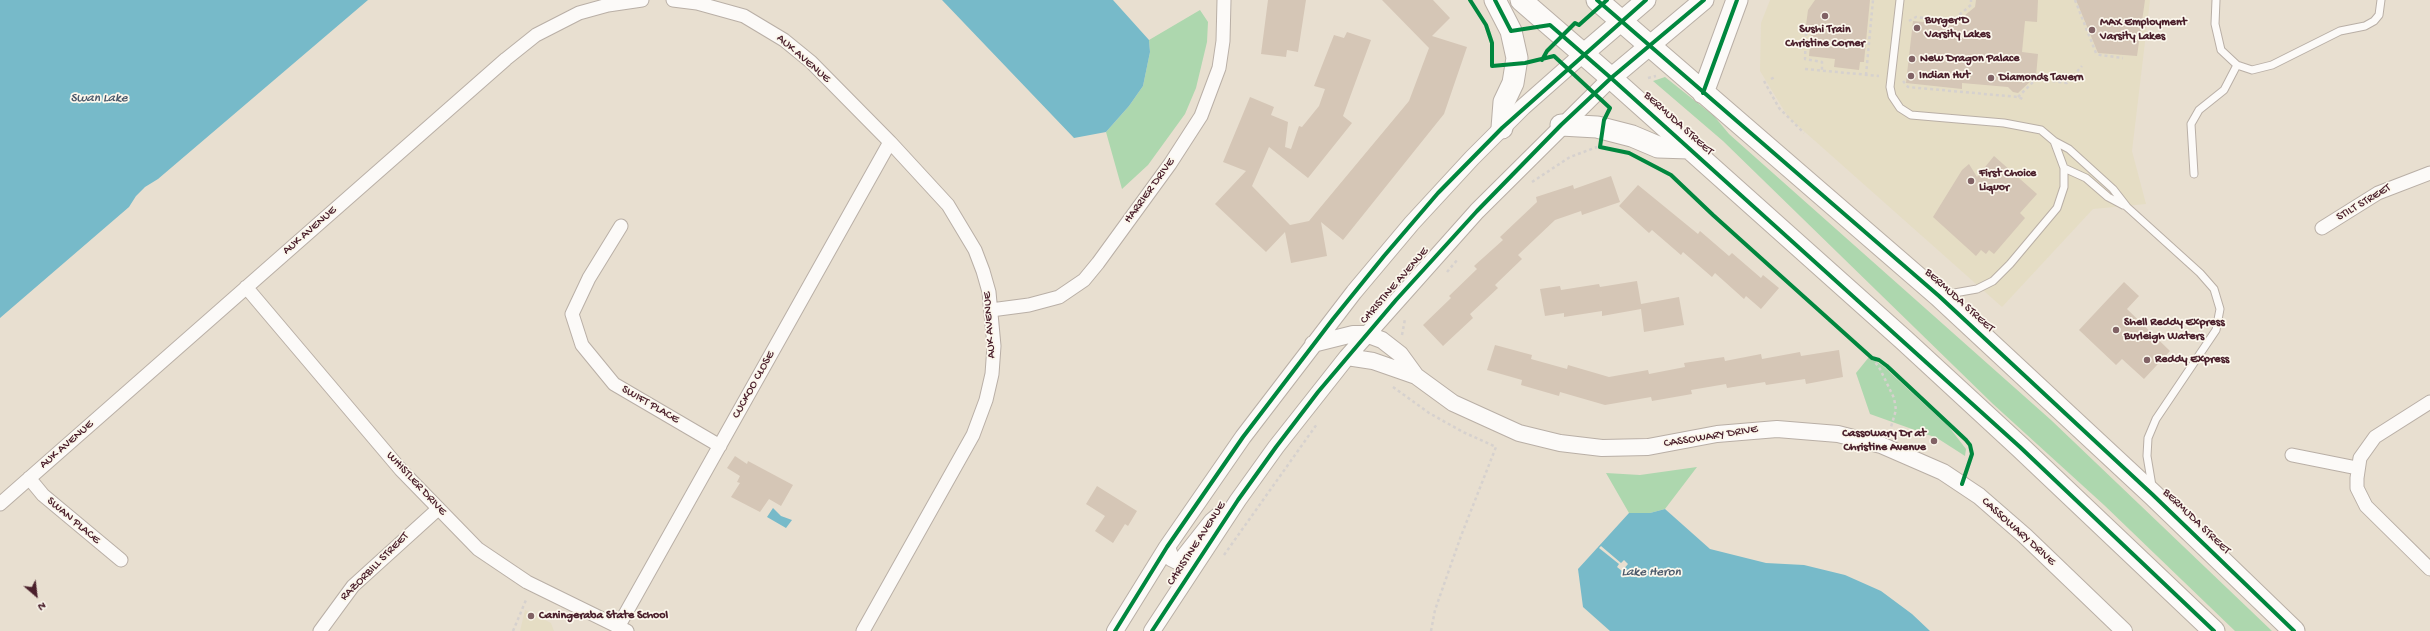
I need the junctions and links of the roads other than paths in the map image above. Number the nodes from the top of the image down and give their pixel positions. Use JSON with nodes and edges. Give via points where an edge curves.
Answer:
{"nodes":[{"id":1,"x":642,"y":0,"type":"edge"},
{"id":2,"x":673,"y":0,"type":"edge"},
{"id":3,"x":1224,"y":0,"type":"edge"},
{"id":4,"x":1495,"y":0,"type":"edge"},
{"id":5,"x":1521,"y":0,"type":"edge"},
{"id":6,"x":1597,"y":0,"type":"edge"},
{"id":7,"x":1646,"y":0,"type":"edge"},
{"id":8,"x":1704,"y":0,"type":"edge"},
{"id":9,"x":1736,"y":0,"type":"edge"},
{"id":10,"x":1900,"y":0,"type":"edge"},
{"id":11,"x":2216,"y":0,"type":"edge"},
{"id":12,"x":2381,"y":0,"type":"edge"},
{"id":13,"x":1621,"y":22,"type":"junction"},
{"id":14,"x":1648,"y":46,"type":"junction"},
{"id":15,"x":1583,"y":54,"type":"junction"},
{"id":16,"x":2236,"y":65,"type":"junction"},
{"id":17,"x":1611,"y":78,"type":"junction"},
{"id":18,"x":1702,"y":93,"type":"junction"},
{"id":19,"x":1561,"y":125,"type":"junction"},
{"id":20,"x":1502,"y":128,"type":"junction"},
{"id":21,"x":2054,"y":141,"type":"junction"},
{"id":22,"x":890,"y":142,"type":"junction"},
{"id":23,"x":1689,"y":148,"type":"junction"},
{"id":24,"x":2064,"y":168,"type":"junction"},
{"id":25,"x":2430,"y":173,"type":"edge"},
{"id":26,"x":2194,"y":174,"type":"dead end"},
{"id":27,"x":2127,"y":207,"type":"junction"},
{"id":28,"x":621,"y":226,"type":"dead end"},
{"id":29,"x":2322,"y":228,"type":"dead end"},
{"id":30,"x":246,"y":287,"type":"junction"},
{"id":31,"x":1939,"y":296,"type":"junction"},
{"id":32,"x":991,"y":310,"type":"junction"},
{"id":33,"x":1366,"y":334,"type":"junction"},
{"id":34,"x":1313,"y":344,"type":"junction"},
{"id":35,"x":1347,"y":357,"type":"junction"},
{"id":36,"x":1416,"y":376,"type":"junction"},
{"id":37,"x":2430,"y":402,"type":"edge"},
{"id":38,"x":720,"y":446,"type":"junction"},
{"id":39,"x":2292,"y":455,"type":"dead end"},
{"id":40,"x":2357,"y":468,"type":"junction"},
{"id":41,"x":29,"y":478,"type":"junction"},
{"id":42,"x":2153,"y":494,"type":"junction"},
{"id":43,"x":1238,"y":500,"type":"junction"},
{"id":44,"x":0,"y":504,"type":"edge"},
{"id":45,"x":438,"y":509,"type":"junction"},
{"id":46,"x":1167,"y":547,"type":"junction"},
{"id":47,"x":121,"y":560,"type":"dead end"},
{"id":48,"x":2430,"y":570,"type":"edge"},
{"id":49,"x":623,"y":629,"type":"edge"},
{"id":50,"x":320,"y":631,"type":"edge"},
{"id":51,"x":863,"y":631,"type":"edge"},
{"id":52,"x":1115,"y":631,"type":"edge"},
{"id":53,"x":1152,"y":631,"type":"edge"},
{"id":54,"x":2124,"y":631,"type":"edge"},
{"id":55,"x":2214,"y":631,"type":"edge"},
{"id":56,"x":2294,"y":631,"type":"edge"}],
"edges":[{"from":1,"to":30,"type":"street","name":"AUK AVENUE","via":[[579,13],[536,35]]},
{"from":2,"to":22,"type":"street","name":"AUK AVENUE","via":[[744,16],[784,40],[811,62]]},
{"from":3,"to":32,"type":"street","name":"HARRIER DRIVE","via":[[1219,68],[1201,116],[1170,164],[1098,263],[1084,280],[1059,297],[1030,305]]},
{"from":4,"to":20,"type":"main road","via":[[1511,31],[1516,58],[1513,83],[1504,102]]},
{"from":5,"to":15,"type":"main road","name":"BERMUDA STREET"},
{"from":6,"to":13,"type":"main road","name":"BERMUDA STREET"},
{"from":7,"to":13,"type":"main road","name":"CHRISTINE AVENUE"},
{"from":8,"to":14,"type":"main road","name":"CHRISTINE AVENUE"},
{"from":9,"to":18,"type":"main road"},
{"from":10,"to":21,"type":"lane","via":[[1890,87],[1892,96],[1900,108],[1919,116],[2028,126],[2041,130]]},
{"from":11,"to":16,"type":"lane","via":[[2216,38],[2221,50]]},
{"from":12,"to":16,"type":"lane","via":[[2379,15],[2365,26],[2329,35],[2262,69],[2242,68]]},
{"from":13,"to":14,"type":"main road","name":"BERMUDA STREET"},
{"from":13,"to":15,"type":"main road","name":"CHRISTINE AVENUE"},
{"from":14,"to":17,"type":"main road","name":"CHRISTINE AVENUE"},
{"from":14,"to":18,"type":"main road","name":"BERMUDA STREET"},
{"from":15,"to":17,"type":"main road","name":"BERMUDA STREET"},
{"from":15,"to":20,"type":"street","name":"CHRISTINE AVENUE"},
{"from":16,"to":26,"type":"lane","via":[[2224,90],[2198,110],[2191,124]]},
{"from":17,"to":19,"type":"street","name":"CHRISTINE AVENUE"},
{"from":17,"to":23,"type":"main road","name":"BERMUDA STREET"},
{"from":18,"to":31,"type":"main road","name":"BERMUDA STREET"},
{"from":19,"to":23,"type":"main road","via":[[1601,138],[1632,136],[1658,147]]},
{"from":19,"to":33,"type":"street","name":"CHRISTINE AVENUE","via":[[1477,210]]},
{"from":20,"to":34,"type":"street","name":"CHRISTINE AVENUE","via":[[1412,223]]},
{"from":21,"to":24,"type":"lane"},
{"from":21,"to":27,"type":"lane","via":[[2069,149],[2113,190]]},
{"from":22,"to":32,"type":"street","name":"AUK AVENUE","via":[[948,205],[962,226],[983,270]]},
{"from":22,"to":38,"type":"street","name":"CUCKOO CLOSE"},
{"from":23,"to":55,"type":"main road","name":"BERMUDA STREET","via":[[2020,446]]},
{"from":24,"to":27,"type":"lane","via":[[2086,178],[2108,197]]},
{"from":24,"to":31,"type":"lane","via":[[2064,186],[2057,208],[2010,264],[1985,286]]},
{"from":25,"to":29,"type":"street","name":"STILT STREET","via":[[2378,192]]},
{"from":27,"to":42,"type":"lane","via":[[2208,282],[2218,298],[2220,309],[2216,330],[2150,430],[2146,447]]},
{"from":28,"to":38,"type":"street","name":"SWIFT PLACE","via":[[589,278],[572,314],[582,345],[614,384]]},
{"from":30,"to":41,"type":"street","name":"AUK AVENUE"},
{"from":30,"to":45,"type":"street","name":"WHISTLER DRIVE","via":[[401,470]]},
{"from":31,"to":42,"type":"main road","name":"BERMUDA STREET"},
{"from":32,"to":51,"type":"street","name":"AUK AVENUE","via":[[994,346],[992,374],[986,400],[972,435]]},
{"from":33,"to":34,"type":"street","name":"CHRISTINE AVENUE","via":[[1346,335]]},
{"from":33,"to":35,"type":"street","name":"CHRISTINE AVENUE"},
{"from":33,"to":36,"type":"street","name":"CASSOWARY DRIVE","via":[[1388,344],[1400,354]]},
{"from":34,"to":46,"type":"street","name":"CHRISTINE AVENUE","via":[[1243,437]]},
{"from":35,"to":36,"type":"street","name":"CASSOWARY DRIVE","via":[[1373,361]]},
{"from":35,"to":43,"type":"street","name":"CHRISTINE AVENUE"},
{"from":36,"to":54,"type":"street","name":"CASSOWARY DRIVE","via":[[1453,403],[1471,412],[1519,433],[1560,443],[1602,448],[1648,447],[1737,431],[1790,429],[1838,434],[1888,448],[1943,472],[1979,496],[2025,536]]},
{"from":37,"to":40,"type":"street","via":[[2375,437],[2360,458]]},
{"from":38,"to":49,"type":"street","name":"CUCKOO CLOSE"},
{"from":39,"to":40,"type":"street"},
{"from":40,"to":48,"type":"street","via":[[2358,488],[2366,506]]},
{"from":41,"to":44,"type":"street","name":"AUK AVENUE"},
{"from":41,"to":47,"type":"street","name":"SWAN PLACE","via":[[43,495]]},
{"from":42,"to":56,"type":"main road","name":"BERMUDA STREET"},
{"from":43,"to":46,"type":"street","via":[[1212,521],[1182,559],[1177,561],[1170,558]]},
{"from":43,"to":53,"type":"street","name":"CHRISTINE AVENUE"},
{"from":45,"to":49,"type":"street","name":"WHISTLER DRIVE","via":[[478,548],[505,568],[527,582]]},
{"from":45,"to":50,"type":"street","name":"RAZORBILL STREET","via":[[353,586]]},
{"from":46,"to":52,"type":"street","name":"CHRISTINE AVENUE"}]}
